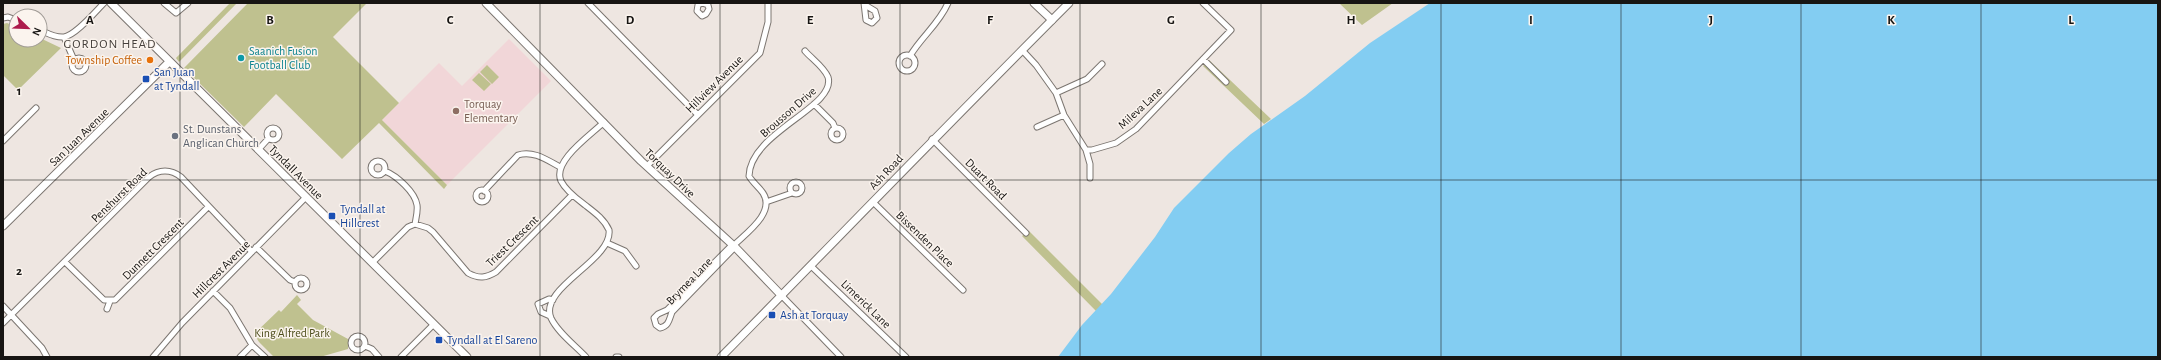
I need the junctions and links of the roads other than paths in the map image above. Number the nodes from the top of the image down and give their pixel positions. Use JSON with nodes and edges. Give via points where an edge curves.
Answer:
{"nodes":[{"id":1,"x":104,"y":3,"type":"edge"},
{"id":2,"x":111,"y":3,"type":"edge"},
{"id":3,"x":164,"y":3,"type":"edge"},
{"id":4,"x":188,"y":3,"type":"edge"},
{"id":5,"x":486,"y":3,"type":"edge"},
{"id":6,"x":588,"y":3,"type":"edge"},
{"id":7,"x":768,"y":3,"type":"edge"},
{"id":8,"x":948,"y":3,"type":"edge"},
{"id":9,"x":1034,"y":3,"type":"edge"},
{"id":10,"x":1069,"y":3,"type":"edge"},
{"id":11,"x":1203,"y":3,"type":"edge"},
{"id":12,"x":1052,"y":20,"type":"junction"},
{"id":13,"x":48,"y":33,"type":"edge"},
{"id":14,"x":64,"y":37,"type":"junction"},
{"id":15,"x":1022,"y":50,"type":"junction"},
{"id":16,"x":805,"y":51,"type":"dead end"},
{"id":17,"x":910,"y":56,"type":"dead end"},
{"id":18,"x":1203,"y":59,"type":"junction"},
{"id":19,"x":74,"y":60,"type":"dead end"},
{"id":20,"x":169,"y":62,"type":"junction"},
{"id":21,"x":1102,"y":64,"type":"dead end"},
{"id":22,"x":1226,"y":82,"type":"dead end"},
{"id":23,"x":1056,"y":93,"type":"junction"},
{"id":24,"x":814,"y":104,"type":"junction"},
{"id":25,"x":36,"y":108,"type":"dead end"},
{"id":26,"x":698,"y":115,"type":"junction"},
{"id":27,"x":1064,"y":115,"type":"junction"},
{"id":28,"x":604,"y":122,"type":"junction"},
{"id":29,"x":835,"y":128,"type":"dead end"},
{"id":30,"x":1037,"y":128,"type":"dead end"},
{"id":31,"x":268,"y":139,"type":"dead end"},
{"id":32,"x":932,"y":139,"type":"junction"},
{"id":33,"x":3,"y":141,"type":"edge"},
{"id":34,"x":258,"y":150,"type":"junction"},
{"id":35,"x":1086,"y":150,"type":"junction"},
{"id":36,"x":647,"y":166,"type":"junction"},
{"id":37,"x":560,"y":167,"type":"junction"},
{"id":38,"x":385,"y":171,"type":"dead end"},
{"id":39,"x":1090,"y":178,"type":"dead end"},
{"id":40,"x":484,"y":191,"type":"dead end"},
{"id":41,"x":792,"y":193,"type":"dead end"},
{"id":42,"x":572,"y":194,"type":"junction"},
{"id":43,"x":306,"y":197,"type":"junction"},
{"id":44,"x":766,"y":202,"type":"junction"},
{"id":45,"x":873,"y":202,"type":"junction"},
{"id":46,"x":208,"y":207,"type":"junction"},
{"id":47,"x":415,"y":224,"type":"junction"},
{"id":48,"x":3,"y":226,"type":"edge"},
{"id":49,"x":1026,"y":233,"type":"dead end"},
{"id":50,"x":607,"y":243,"type":"junction"},
{"id":51,"x":733,"y":246,"type":"junction"},
{"id":52,"x":256,"y":247,"type":"junction"},
{"id":53,"x":252,"y":252,"type":"junction"},
{"id":54,"x":65,"y":262,"type":"junction"},
{"id":55,"x":372,"y":263,"type":"junction"},
{"id":56,"x":636,"y":266,"type":"dead end"},
{"id":57,"x":811,"y":266,"type":"junction"},
{"id":58,"x":296,"y":282,"type":"dead end"},
{"id":59,"x":963,"y":290,"type":"dead end"},
{"id":60,"x":213,"y":292,"type":"junction"},
{"id":61,"x":782,"y":296,"type":"junction"},
{"id":62,"x":553,"y":300,"type":"junction"},
{"id":63,"x":110,"y":301,"type":"junction"},
{"id":64,"x":3,"y":306,"type":"edge"},
{"id":65,"x":107,"y":309,"type":"dead end"},
{"id":66,"x":11,"y":315,"type":"junction"},
{"id":67,"x":550,"y":316,"type":"junction"},
{"id":68,"x":3,"y":323,"type":"edge"},
{"id":69,"x":434,"y":324,"type":"junction"},
{"id":70,"x":252,"y":345,"type":"junction"},
{"id":71,"x":365,"y":346,"type":"dead end"},
{"id":72,"x":46,"y":357,"type":"edge"},
{"id":73,"x":153,"y":357,"type":"edge"},
{"id":74,"x":240,"y":357,"type":"edge"},
{"id":75,"x":265,"y":357,"type":"edge"},
{"id":76,"x":379,"y":357,"type":"edge"},
{"id":77,"x":401,"y":357,"type":"edge"},
{"id":78,"x":467,"y":357,"type":"edge"},
{"id":79,"x":586,"y":357,"type":"edge"},
{"id":80,"x":720,"y":357,"type":"edge"},
{"id":81,"x":841,"y":357,"type":"edge"},
{"id":82,"x":906,"y":357,"type":"edge"}],
"edges":[{"from":1,"to":14,"type":"street","via":[[73,33]]},
{"from":2,"to":20,"type":"street","name":"Tyndall Avenue"},
{"from":3,"to":4,"type":"street","via":[[176,13]]},
{"from":5,"to":28,"type":"street","name":"Torquay Drive"},
{"from":6,"to":26,"type":"street"},
{"from":7,"to":26,"type":"street","name":"Hillview Avenue","via":[[768,22],[760,53]]},
{"from":8,"to":17,"type":"street","via":[[942,16]]},
{"from":9,"to":12,"type":"street"},
{"from":10,"to":12,"type":"street","name":"Ash Road"},
{"from":11,"to":18,"type":"street","name":"Mileva Lane","via":[[1231,30]]},
{"from":12,"to":15,"type":"street","name":"Ash Road"},
{"from":13,"to":14,"type":"street"},
{"from":14,"to":19,"type":"street"},
{"from":15,"to":23,"type":"street"},
{"from":15,"to":32,"type":"street","name":"Ash Road"},
{"from":16,"to":24,"type":"street","name":"Brousson Drive","via":[[828,77],[827,90]]},
{"from":18,"to":22,"type":"street"},
{"from":18,"to":35,"type":"street","name":"Mileva Lane","via":[[1136,128],[1116,143]]},
{"from":20,"to":34,"type":"street","name":"Tyndall Avenue"},
{"from":20,"to":48,"type":"street","name":"San Juan Avenue"},
{"from":21,"to":23,"type":"street","via":[[1087,79]]},
{"from":23,"to":27,"type":"street"},
{"from":24,"to":29,"type":"street"},
{"from":24,"to":44,"type":"street","name":"Brousson Drive","via":[[789,122],[752,160],[750,176]]},
{"from":25,"to":33,"type":"street"},
{"from":26,"to":36,"type":"street","name":"Hillview Avenue"},
{"from":27,"to":30,"type":"street"},
{"from":27,"to":35,"type":"street"},
{"from":28,"to":36,"type":"street","name":"Torquay Drive"},
{"from":28,"to":37,"type":"street","via":[[565,159]]},
{"from":31,"to":34,"type":"street"},
{"from":32,"to":45,"type":"street","name":"Ash Road"},
{"from":32,"to":49,"type":"street","name":"Duart Road"},
{"from":34,"to":43,"type":"street","name":"Tyndall Avenue"},
{"from":35,"to":39,"type":"street"},
{"from":36,"to":51,"type":"street","name":"Torquay Drive"},
{"from":37,"to":40,"type":"street","via":[[533,154],[524,153],[518,155]]},
{"from":37,"to":42,"type":"street","via":[[562,182]]},
{"from":38,"to":47,"type":"street","via":[[392,174],[416,200]]},
{"from":41,"to":44,"type":"street"},
{"from":42,"to":47,"type":"street","name":"Triest Crescent","via":[[496,272],[487,277],[468,273],[433,232]]},
{"from":42,"to":50,"type":"street","via":[[607,225]]},
{"from":43,"to":52,"type":"street","name":"Hillcrest Avenue"},
{"from":43,"to":55,"type":"street","name":"Tyndall Avenue"},
{"from":44,"to":51,"type":"street","via":[[765,212],[760,220]]},
{"from":45,"to":57,"type":"street","name":"Ash Road"},
{"from":45,"to":59,"type":"street","name":"Bissenden Place"},
{"from":46,"to":53,"type":"street","name":"Penshurst Road"},
{"from":46,"to":54,"type":"street","name":"Penshurst Road","via":[[200,195],[178,174],[158,172]]},
{"from":46,"to":63,"type":"street","name":"Dunnett Crescent","via":[[115,300]]},
{"from":47,"to":55,"type":"street","via":[[408,227]]},
{"from":50,"to":56,"type":"street","via":[[625,251]]},
{"from":50,"to":62,"type":"street"},
{"from":51,"to":51,"type":"street","name":"Brymea Lane","via":[[667,310],[654,318],[656,325],[660,328],[665,327],[672,312]]},
{"from":51,"to":61,"type":"street","name":"Torquay Drive"},
{"from":52,"to":53,"type":"street","name":"Hillcrest Avenue"},
{"from":52,"to":58,"type":"street","via":[[290,280]]},
{"from":53,"to":60,"type":"street","name":"Hillcrest Avenue"},
{"from":54,"to":63,"type":"street","via":[[104,300]]},
{"from":54,"to":66,"type":"street","name":"Penshurst Road"},
{"from":55,"to":69,"type":"street","name":"Tyndall Avenue"},
{"from":57,"to":61,"type":"street","name":"Ash Road"},
{"from":57,"to":82,"type":"street","name":"Limerick Lane"},
{"from":60,"to":70,"type":"street","via":[[230,308]]},
{"from":60,"to":73,"type":"street","name":"Hillcrest Avenue"},
{"from":61,"to":80,"type":"street","name":"Ash Road"},
{"from":61,"to":81,"type":"street","name":"Torquay Drive"},
{"from":62,"to":67,"type":"street"},
{"from":62,"to":67,"type":"street","via":[[538,304],[540,312]]},
{"from":63,"to":65,"type":"street"},
{"from":64,"to":66,"type":"street"},
{"from":66,"to":68,"type":"street","name":"Penshurst Road"},
{"from":66,"to":72,"type":"street","via":[[42,348]]},
{"from":67,"to":79,"type":"street"},
{"from":69,"to":77,"type":"street"},
{"from":69,"to":78,"type":"street","name":"Tyndall Avenue"},
{"from":70,"to":74,"type":"street"},
{"from":70,"to":75,"type":"street"},
{"from":71,"to":76,"type":"street"}]}
